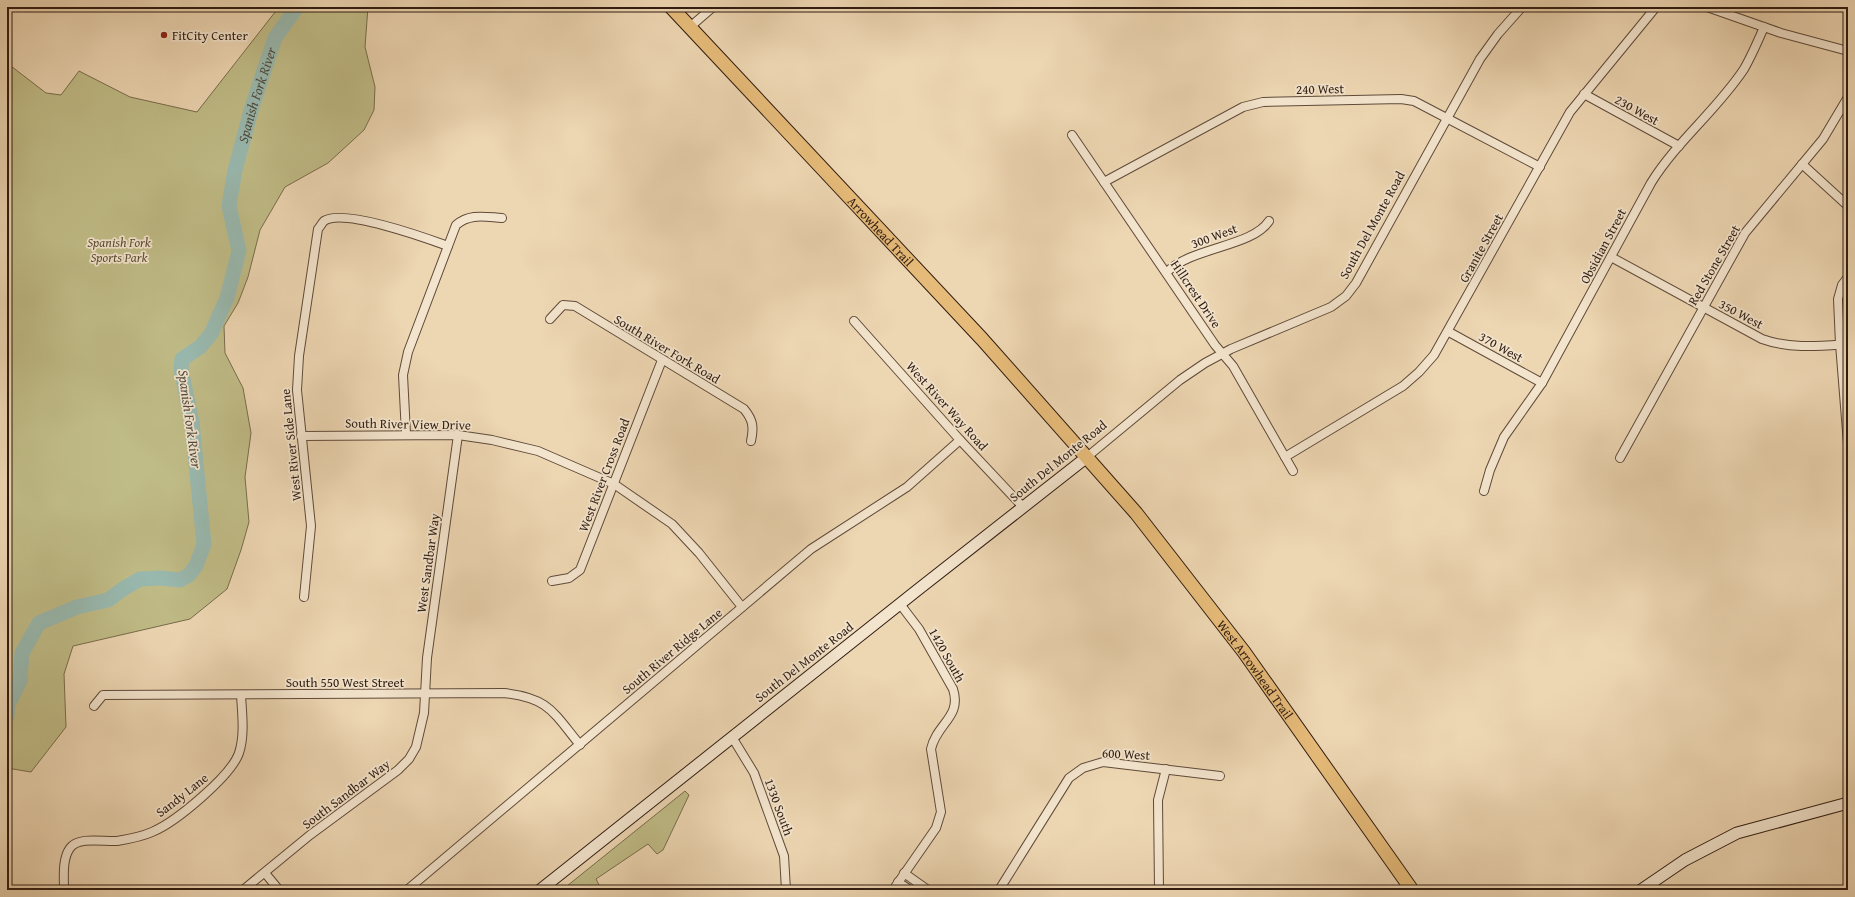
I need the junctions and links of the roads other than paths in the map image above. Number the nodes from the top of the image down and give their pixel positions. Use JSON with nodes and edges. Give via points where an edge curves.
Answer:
{"nodes":[{"id":1,"x":671,"y":7,"type":"edge"},
{"id":2,"x":713,"y":7,"type":"edge"},
{"id":3,"x":1522,"y":7,"type":"edge"},
{"id":4,"x":1656,"y":7,"type":"edge"},
{"id":5,"x":1707,"y":7,"type":"edge"},
{"id":6,"x":690,"y":27,"type":"junction"},
{"id":7,"x":1764,"y":27,"type":"junction"},
{"id":8,"x":1848,"y":51,"type":"edge"},
{"id":9,"x":1584,"y":94,"type":"junction"},
{"id":10,"x":1848,"y":98,"type":"edge"},
{"id":11,"x":1447,"y":117,"type":"junction"},
{"id":12,"x":1072,"y":134,"type":"dead end"},
{"id":13,"x":1679,"y":146,"type":"junction"},
{"id":14,"x":1802,"y":164,"type":"junction"},
{"id":15,"x":1540,"y":167,"type":"junction"},
{"id":16,"x":1104,"y":182,"type":"junction"},
{"id":17,"x":1848,"y":206,"type":"edge"},
{"id":18,"x":502,"y":218,"type":"dead end"},
{"id":19,"x":1269,"y":220,"type":"dead end"},
{"id":20,"x":448,"y":246,"type":"junction"},
{"id":21,"x":1611,"y":257,"type":"junction"},
{"id":22,"x":1167,"y":272,"type":"junction"},
{"id":23,"x":1848,"y":277,"type":"edge"},
{"id":24,"x":1703,"y":307,"type":"junction"},
{"id":25,"x":550,"y":319,"type":"dead end"},
{"id":26,"x":854,"y":321,"type":"dead end"},
{"id":27,"x":1449,"y":332,"type":"junction"},
{"id":28,"x":1844,"y":344,"type":"edge"},
{"id":29,"x":1223,"y":353,"type":"junction"},
{"id":30,"x":662,"y":360,"type":"junction"},
{"id":31,"x":1542,"y":383,"type":"junction"},
{"id":32,"x":406,"y":434,"type":"junction"},
{"id":33,"x":458,"y":435,"type":"junction"},
{"id":34,"x":301,"y":436,"type":"junction"},
{"id":35,"x":960,"y":440,"type":"junction"},
{"id":36,"x":751,"y":441,"type":"dead end"},
{"id":37,"x":1848,"y":444,"type":"edge"},
{"id":38,"x":1087,"y":457,"type":"junction"},
{"id":39,"x":1284,"y":457,"type":"junction"},
{"id":40,"x":1620,"y":458,"type":"dead end"},
{"id":41,"x":1293,"y":471,"type":"dead end"},
{"id":42,"x":614,"y":484,"type":"junction"},
{"id":43,"x":1484,"y":491,"type":"dead end"},
{"id":44,"x":1023,"y":507,"type":"junction"},
{"id":45,"x":552,"y":581,"type":"dead end"},
{"id":46,"x":304,"y":597,"type":"dead end"},
{"id":47,"x":900,"y":604,"type":"junction"},
{"id":48,"x":742,"y":607,"type":"junction"},
{"id":49,"x":424,"y":694,"type":"junction"},
{"id":50,"x":241,"y":695,"type":"junction"},
{"id":51,"x":94,"y":706,"type":"dead end"},
{"id":52,"x":732,"y":737,"type":"junction"},
{"id":53,"x":580,"y":744,"type":"junction"},
{"id":54,"x":1166,"y":769,"type":"junction"},
{"id":55,"x":1220,"y":776,"type":"dead end"},
{"id":56,"x":1848,"y":803,"type":"edge"},
{"id":57,"x":265,"y":873,"type":"junction"},
{"id":58,"x":904,"y":873,"type":"junction"},
{"id":59,"x":898,"y":882,"type":"junction"},
{"id":60,"x":64,"y":890,"type":"edge"},
{"id":61,"x":243,"y":890,"type":"edge"},
{"id":62,"x":279,"y":890,"type":"edge"},
{"id":63,"x":407,"y":890,"type":"edge"},
{"id":64,"x":541,"y":890,"type":"edge"},
{"id":65,"x":786,"y":890,"type":"edge"},
{"id":66,"x":893,"y":890,"type":"edge"},
{"id":67,"x":910,"y":890,"type":"edge"},
{"id":68,"x":928,"y":890,"type":"edge"},
{"id":69,"x":999,"y":890,"type":"edge"},
{"id":70,"x":1159,"y":890,"type":"edge"},
{"id":71,"x":1412,"y":890,"type":"edge"},
{"id":72,"x":1640,"y":890,"type":"edge"}],
"edges":[{"from":1,"to":6,"type":"main road","name":"Arrowhead Trail"},
{"from":2,"to":6,"type":"street"},
{"from":3,"to":11,"type":"street","name":"South Del Monte Road","via":[[1480,59]]},
{"from":4,"to":9,"type":"street","name":"Granite Street"},
{"from":5,"to":7,"type":"street"},
{"from":6,"to":38,"type":"main road","name":"Arrowhead Trail","via":[[982,339]]},
{"from":7,"to":8,"type":"street"},
{"from":7,"to":13,"type":"street","name":"Obsidian Street","via":[[1751,56],[1736,80]]},
{"from":9,"to":13,"type":"street","name":"230 West"},
{"from":9,"to":15,"type":"street","name":"Granite Street","via":[[1565,120]]},
{"from":10,"to":14,"type":"street","name":"Red Stone Street","via":[[1831,127]]},
{"from":11,"to":15,"type":"street","name":"240 West"},
{"from":11,"to":16,"type":"street","name":"240 West","via":[[1408,99],[1258,102],[1242,107]]},
{"from":11,"to":29,"type":"street","name":"South Del Monte Road","via":[[1356,283],[1346,296],[1323,311]]},
{"from":12,"to":16,"type":"street","name":"Hillcrest Drive"},
{"from":13,"to":21,"type":"street","name":"Obsidian Street","via":[[1651,183]]},
{"from":14,"to":17,"type":"street"},
{"from":14,"to":24,"type":"street","name":"Red Stone Street","via":[[1745,233]]},
{"from":15,"to":27,"type":"street","name":"Granite Street"},
{"from":16,"to":22,"type":"street","name":"Hillcrest Drive"},
{"from":18,"to":20,"type":"street","via":[[463,219],[456,226]]},
{"from":19,"to":22,"type":"street","name":"300 West","via":[[1256,233],[1189,258]]},
{"from":20,"to":32,"type":"street","via":[[408,352],[404,375]]},
{"from":20,"to":34,"type":"street","name":"West River Side Lane","via":[[395,228],[335,218],[324,222],[318,229],[299,356],[297,390]]},
{"from":21,"to":24,"type":"street","name":"350 West"},
{"from":21,"to":31,"type":"street","name":"Obsidian Street"},
{"from":22,"to":29,"type":"street","name":"Hillcrest Drive","via":[[1215,345]]},
{"from":23,"to":28,"type":"street","via":[[1842,285],[1838,299]]},
{"from":24,"to":28,"type":"street","name":"350 West","via":[[1755,335],[1777,343],[1796,346]]},
{"from":24,"to":40,"type":"street","name":"Red Stone Street"},
{"from":25,"to":30,"type":"street","name":"South River Fork Road","via":[[563,305],[575,306]]},
{"from":26,"to":35,"type":"street","name":"West River Way Road"},
{"from":27,"to":31,"type":"street","name":"370 West"},
{"from":27,"to":39,"type":"street","name":"Granite Street","via":[[1434,355],[1411,380]]},
{"from":28,"to":37,"type":"street"},
{"from":29,"to":38,"type":"street","name":"South Del Monte Road","via":[[1180,380]]},
{"from":29,"to":39,"type":"street","name":"Hillcrest Drive","via":[[1233,366]]},
{"from":30,"to":36,"type":"street","name":"South River Fork Road","via":[[744,409],[752,419],[754,430]]},
{"from":30,"to":42,"type":"street","name":"West River Cross Road"},
{"from":31,"to":43,"type":"street","name":"Obsidian Street","via":[[1504,437]]},
{"from":32,"to":33,"type":"street","name":"South River View Drive"},
{"from":32,"to":34,"type":"street","name":"South River View Drive"},
{"from":33,"to":42,"type":"street","name":"South River View Drive","via":[[538,451]]},
{"from":33,"to":49,"type":"street","name":"West Sandbar Way"},
{"from":34,"to":46,"type":"street","name":"West River Side Lane","via":[[311,526]]},
{"from":35,"to":44,"type":"street","name":"West River Way Road"},
{"from":35,"to":48,"type":"street","name":"South River Ridge Lane","via":[[907,487],[811,549]]},
{"from":38,"to":44,"type":"street","name":"South Del Monte Road"},
{"from":38,"to":71,"type":"main road","name":"West Arrowhead Trail","via":[[1166,550],[1244,652]]},
{"from":39,"to":41,"type":"street","name":"Hillcrest Drive"},
{"from":42,"to":45,"type":"street","name":"West River Cross Road","via":[[580,570],[569,578]]},
{"from":42,"to":48,"type":"street","name":"South River View Drive","via":[[672,524]]},
{"from":44,"to":47,"type":"street","name":"South Del Monte Road"},
{"from":47,"to":52,"type":"street","name":"South Del Monte Road"},
{"from":47,"to":58,"type":"street","name":"1420 South","via":[[932,651],[956,699],[951,716],[940,729],[931,749],[940,812],[936,828]]},
{"from":48,"to":53,"type":"street","name":"South River Ridge Lane"},
{"from":49,"to":50,"type":"street","name":"South 550 West Street"},
{"from":49,"to":53,"type":"street","name":"South 550 West Street","via":[[504,693],[523,696],[546,705]]},
{"from":49,"to":57,"type":"street","name":"South Sandbar Way","via":[[421,730],[409,759]]},
{"from":50,"to":51,"type":"street","name":"South 550 West Street","via":[[103,695]]},
{"from":50,"to":60,"type":"street","name":"Sandy Lane","via":[[240,751],[224,777],[171,821],[153,832],[116,841],[79,842],[70,848],[64,863]]},
{"from":52,"to":64,"type":"street","name":"South Del Monte Road"},
{"from":52,"to":65,"type":"street","name":"1330 South","via":[[754,773],[782,849]]},
{"from":53,"to":63,"type":"street","name":"South River Ridge Lane"},
{"from":54,"to":55,"type":"street","name":"600 West"},
{"from":54,"to":69,"type":"street","name":"600 West","via":[[1103,762],[1084,768],[1069,778]]},
{"from":54,"to":70,"type":"street","via":[[1158,800]]},
{"from":56,"to":72,"type":"street","via":[[1737,833],[1685,860]]},
{"from":57,"to":61,"type":"street","name":"South Sandbar Way"},
{"from":57,"to":62,"type":"street"},
{"from":58,"to":59,"type":"street"},
{"from":58,"to":68,"type":"street"},
{"from":59,"to":66,"type":"street"},
{"from":59,"to":67,"type":"street"}]}
